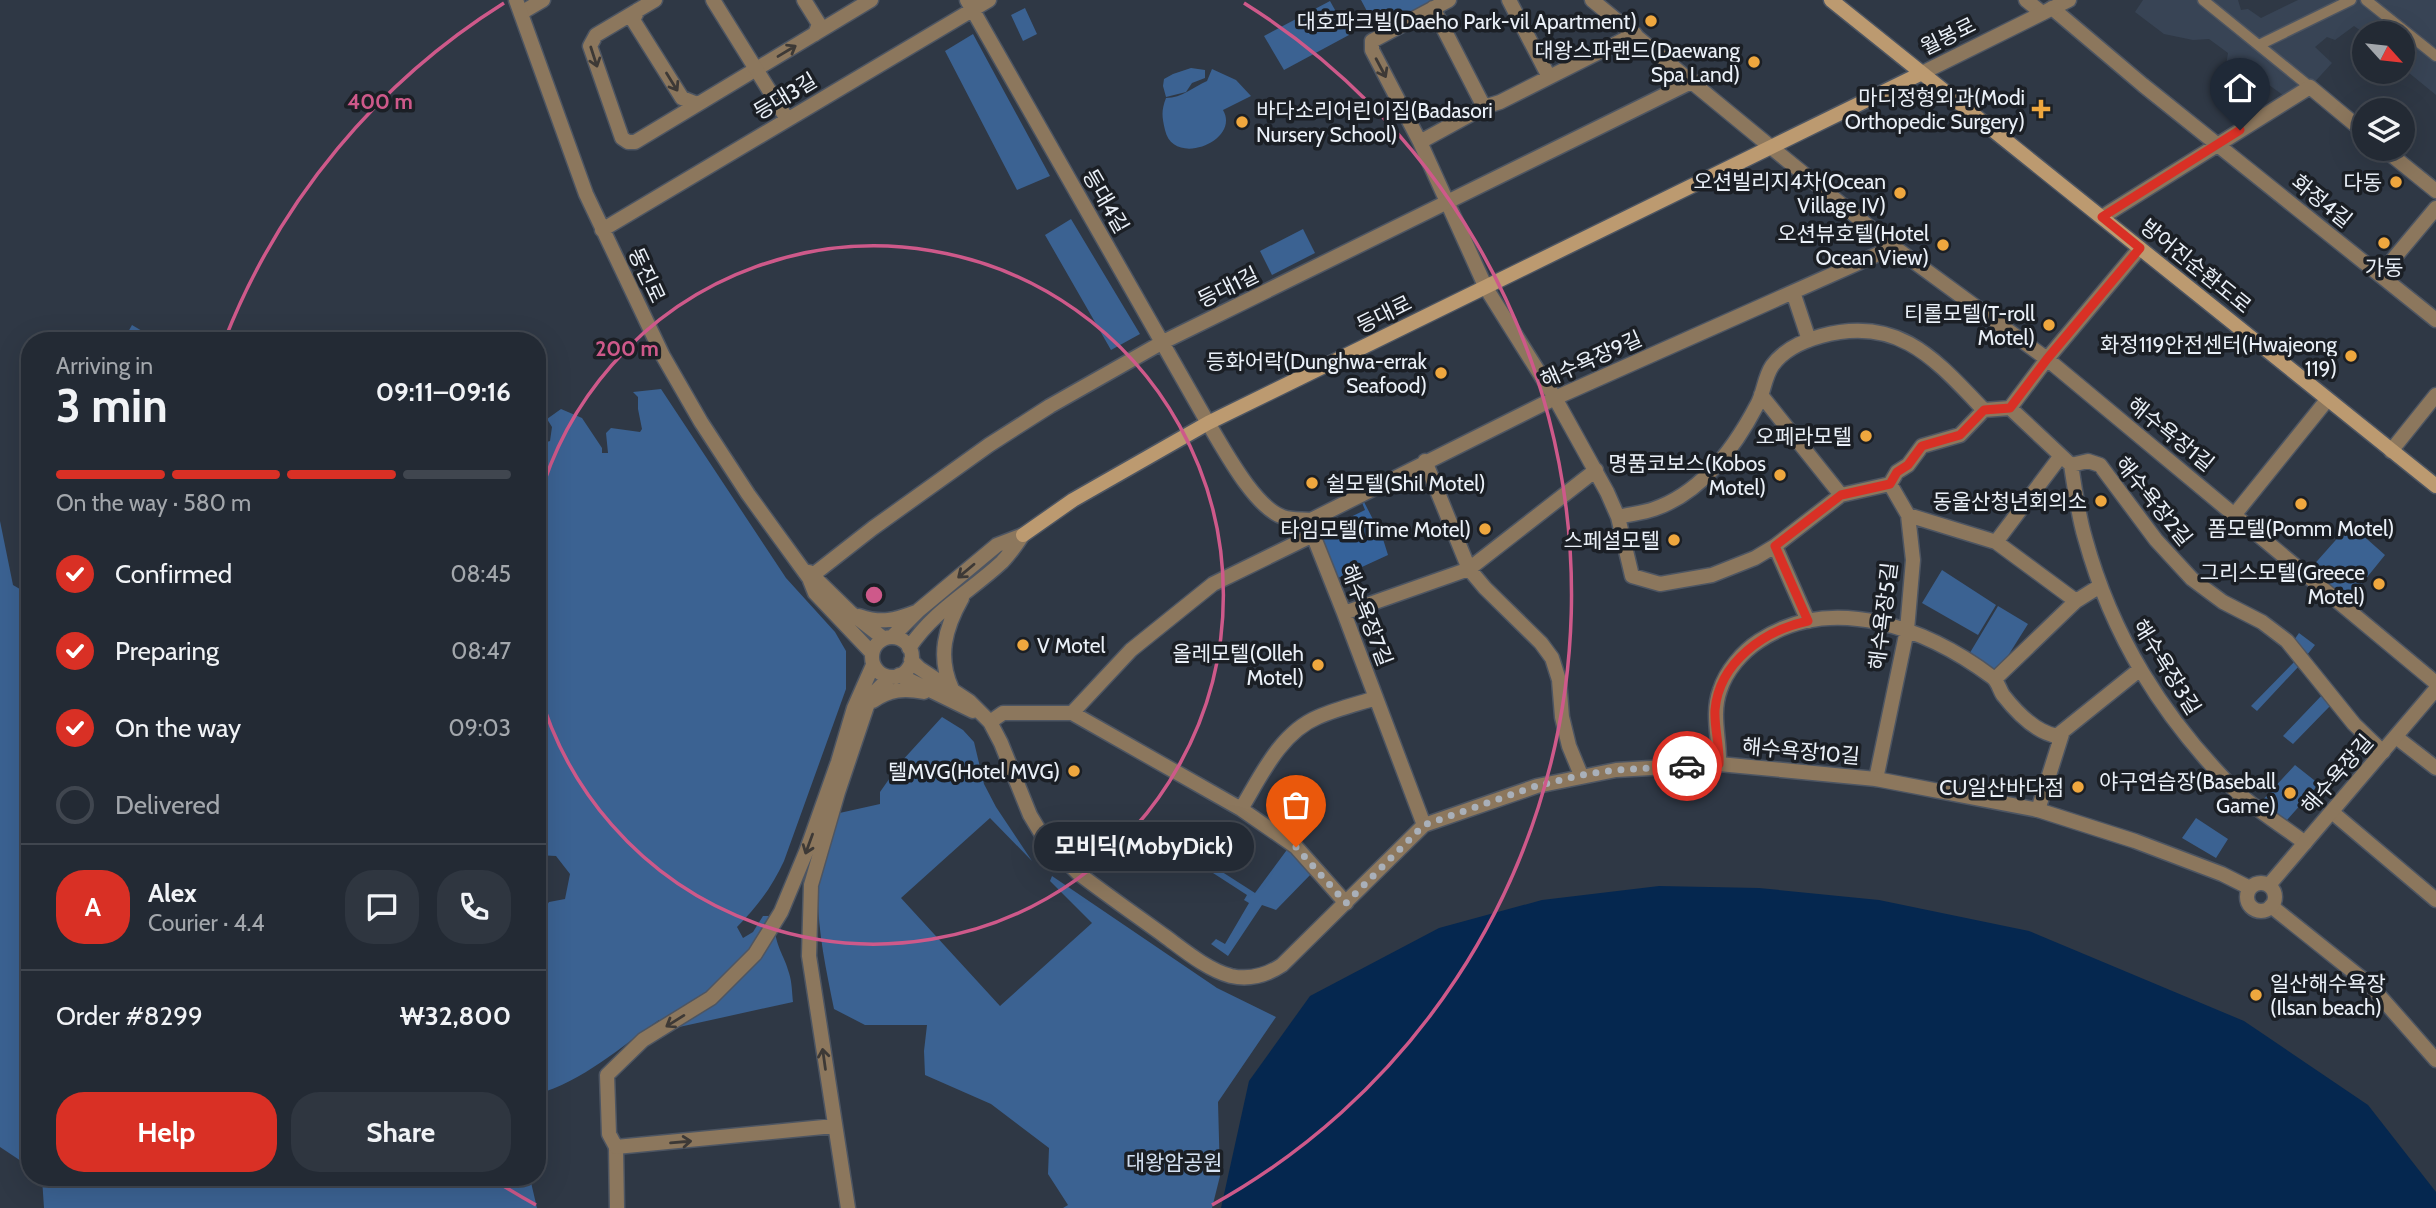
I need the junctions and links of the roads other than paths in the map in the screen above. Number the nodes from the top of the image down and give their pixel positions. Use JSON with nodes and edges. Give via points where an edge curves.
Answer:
{"nodes":[{"id":1,"x":542,"y":0,"type":"edge"},
{"id":2,"x":655,"y":0,"type":"edge"},
{"id":3,"x":713,"y":0,"type":"edge"},
{"id":4,"x":804,"y":0,"type":"edge"},
{"id":5,"x":871,"y":0,"type":"edge"},
{"id":6,"x":989,"y":0,"type":"edge"},
{"id":7,"x":1449,"y":0,"type":"edge"},
{"id":8,"x":1509,"y":0,"type":"edge"},
{"id":9,"x":1592,"y":0,"type":"edge"},
{"id":10,"x":1831,"y":0,"type":"edge"},
{"id":11,"x":2026,"y":0,"type":"edge"},
{"id":12,"x":2069,"y":0,"type":"edge"},
{"id":13,"x":2203,"y":0,"type":"edge"},
{"id":14,"x":2351,"y":0,"type":"edge"},
{"id":15,"x":2366,"y":0,"type":"edge"},
{"id":16,"x":969,"y":4,"type":"edge"},
{"id":17,"x":519,"y":6,"type":"edge"},
{"id":18,"x":1433,"y":8,"type":"junction"},
{"id":19,"x":638,"y":10,"type":"junction"},
{"id":20,"x":2047,"y":11,"type":"junction"},
{"id":21,"x":815,"y":34,"type":"junction"},
{"id":22,"x":1635,"y":34,"type":"junction"},
{"id":23,"x":2259,"y":45,"type":"junction"},
{"id":24,"x":2436,"y":56,"type":"edge"},
{"id":25,"x":756,"y":69,"type":"junction"},
{"id":26,"x":1922,"y":72,"type":"junction"},
{"id":27,"x":1549,"y":77,"type":"junction"},
{"id":28,"x":1693,"y":81,"type":"junction"},
{"id":29,"x":2310,"y":87,"type":"junction"},
{"id":30,"x":697,"y":104,"type":"junction"},
{"id":31,"x":1484,"y":107,"type":"junction"},
{"id":32,"x":787,"y":119,"type":"junction"},
{"id":33,"x":2352,"y":122,"type":"edge"},
{"id":34,"x":1420,"y":142,"type":"junction"},
{"id":35,"x":2217,"y":144,"type":"junction"},
{"id":36,"x":1772,"y":148,"type":"junction"},
{"id":37,"x":2399,"y":161,"type":"edge"},
{"id":38,"x":2436,"y":191,"type":"edge"},
{"id":39,"x":1447,"y":203,"type":"junction"},
{"id":40,"x":2436,"y":208,"type":"edge"},
{"id":41,"x":2102,"y":217,"type":"junction"},
{"id":42,"x":603,"y":230,"type":"junction"},
{"id":43,"x":1895,"y":247,"type":"junction"},
{"id":44,"x":2140,"y":248,"type":"junction"},
{"id":45,"x":2380,"y":275,"type":"junction"},
{"id":46,"x":1486,"y":288,"type":"junction"},
{"id":47,"x":1793,"y":292,"type":"junction"},
{"id":48,"x":2436,"y":320,"type":"edge"},
{"id":49,"x":1809,"y":340,"type":"junction"},
{"id":50,"x":1163,"y":342,"type":"junction"},
{"id":51,"x":2047,"y":359,"type":"junction"},
{"id":52,"x":1761,"y":395,"type":"junction"},
{"id":53,"x":2436,"y":396,"type":"edge"},
{"id":54,"x":1555,"y":398,"type":"junction"},
{"id":55,"x":2327,"y":400,"type":"junction"},
{"id":56,"x":2010,"y":408,"type":"junction"},
{"id":57,"x":1984,"y":410,"type":"junction"},
{"id":58,"x":1208,"y":423,"type":"junction"},
{"id":59,"x":2391,"y":451,"type":"junction"},
{"id":60,"x":1425,"y":461,"type":"junction"},
{"id":61,"x":2065,"y":461,"type":"junction"},
{"id":62,"x":1596,"y":470,"type":"junction"},
{"id":63,"x":1890,"y":484,"type":"junction"},
{"id":64,"x":2436,"y":486,"type":"edge"},
{"id":65,"x":1841,"y":495,"type":"junction"},
{"id":66,"x":2235,"y":514,"type":"junction"},
{"id":67,"x":1908,"y":515,"type":"junction"},
{"id":68,"x":1618,"y":517,"type":"junction"},
{"id":69,"x":1311,"y":520,"type":"junction"},
{"id":70,"x":1023,"y":535,"type":"junction"},
{"id":71,"x":1312,"y":536,"type":"junction"},
{"id":72,"x":1996,"y":542,"type":"junction"},
{"id":73,"x":1775,"y":546,"type":"junction"},
{"id":74,"x":1469,"y":569,"type":"junction"},
{"id":75,"x":808,"y":574,"type":"junction"},
{"id":76,"x":2100,"y":586,"type":"junction"},
{"id":77,"x":967,"y":589,"type":"junction"},
{"id":78,"x":2076,"y":601,"type":"junction"},
{"id":79,"x":919,"y":610,"type":"junction"},
{"id":80,"x":851,"y":613,"type":"junction"},
{"id":81,"x":1344,"y":613,"type":"junction"},
{"id":82,"x":1808,"y":621,"type":"junction"},
{"id":83,"x":1907,"y":630,"type":"junction"},
{"id":84,"x":888,"y":638,"type":"junction"},
{"id":85,"x":910,"y":654,"type":"junction"},
{"id":86,"x":873,"y":659,"type":"junction"},
{"id":87,"x":2139,"y":670,"type":"junction"},
{"id":88,"x":895,"y":676,"type":"junction"},
{"id":89,"x":1995,"y":679,"type":"junction"},
{"id":90,"x":2436,"y":683,"type":"edge"},
{"id":91,"x":2436,"y":689,"type":"edge"},
{"id":92,"x":945,"y":692,"type":"junction"},
{"id":93,"x":1376,"y":698,"type":"junction"},
{"id":94,"x":867,"y":706,"type":"junction"},
{"id":95,"x":1072,"y":713,"type":"junction"},
{"id":96,"x":984,"y":717,"type":"junction"},
{"id":97,"x":2063,"y":731,"type":"junction"},
{"id":98,"x":2396,"y":737,"type":"junction"},
{"id":99,"x":2383,"y":752,"type":"junction"},
{"id":100,"x":1719,"y":764,"type":"junction"},
{"id":101,"x":2436,"y":768,"type":"edge"},
{"id":102,"x":1581,"y":775,"type":"junction"},
{"id":103,"x":1876,"y":779,"type":"junction"},
{"id":104,"x":1241,"y":809,"type":"junction"},
{"id":105,"x":2038,"y":810,"type":"junction"},
{"id":106,"x":2332,"y":812,"type":"junction"},
{"id":107,"x":1424,"y":825,"type":"junction"},
{"id":108,"x":2305,"y":843,"type":"junction"},
{"id":109,"x":2269,"y":885,"type":"junction"},
{"id":110,"x":2250,"y":888,"type":"junction"},
{"id":111,"x":2436,"y":900,"type":"edge"},
{"id":112,"x":1346,"y":903,"type":"junction"},
{"id":113,"x":2271,"y":906,"type":"junction"},
{"id":114,"x":2436,"y":1060,"type":"edge"},
{"id":115,"x":834,"y":1126,"type":"junction"},
{"id":116,"x":616,"y":1147,"type":"junction"},
{"id":117,"x":617,"y":1208,"type":"edge"},
{"id":118,"x":848,"y":1208,"type":"edge"}],
"edges":[{"from":1,"to":17,"type":"street"},
{"from":2,"to":19,"type":"street"},
{"from":3,"to":25,"type":"street"},
{"from":4,"to":21,"type":"street","via":[[819,24]]},
{"from":5,"to":21,"type":"street"},
{"from":6,"to":16,"type":"street","name":"등대3길"},
{"from":7,"to":18,"type":"street"},
{"from":8,"to":27,"type":"street"},
{"from":9,"to":22,"type":"street"},
{"from":10,"to":26,"type":"main road","name":"방어진순환도로"},
{"from":11,"to":20,"type":"street","name":"화정4길"},
{"from":12,"to":20,"type":"street","name":"월봉로"},
{"from":13,"to":23,"type":"street"},
{"from":14,"to":23,"type":"street"},
{"from":15,"to":24,"type":"street"},
{"from":16,"to":32,"type":"street","name":"등대3길"},
{"from":16,"to":50,"type":"street","name":"등대4길"},
{"from":17,"to":42,"type":"street","name":"동진로","via":[[572,158]]},
{"from":18,"to":31,"type":"street"},
{"from":18,"to":34,"type":"street","one_way":true,"via":[[1372,41],[1372,50]]},
{"from":19,"to":30,"type":"street","one_way":true,"via":[[634,19],[682,98]]},
{"from":19,"to":30,"type":"street","one_way":true,"via":[[596,34],[590,47],[622,138],[635,142]]},
{"from":20,"to":26,"type":"street","name":"월봉로"},
{"from":20,"to":35,"type":"street","name":"화정4길"},
{"from":25,"to":21,"type":"street","one_way":true},
{"from":22,"to":27,"type":"street"},
{"from":22,"to":28,"type":"street"},
{"from":23,"to":29,"type":"street"},
{"from":25,"to":30,"type":"street"},
{"from":25,"to":32,"type":"street"},
{"from":26,"to":36,"type":"main road","name":"등대로"},
{"from":26,"to":41,"type":"main road","name":"방어진순환도로"},
{"from":27,"to":31,"type":"street"},
{"from":28,"to":36,"type":"street"},
{"from":28,"to":39,"type":"street","name":"등대1길"},
{"from":29,"to":33,"type":"street"},
{"from":29,"to":35,"type":"street"},
{"from":31,"to":34,"type":"street"},
{"from":32,"to":42,"type":"street","name":"등대3길"},
{"from":34,"to":39,"type":"street"},
{"from":35,"to":41,"type":"street"},
{"from":35,"to":45,"type":"street","name":"화정4길"},
{"from":36,"to":43,"type":"street","name":"해수욕장1길"},
{"from":36,"to":46,"type":"main road","name":"등대로"},
{"from":37,"to":38,"type":"street"},
{"from":39,"to":46,"type":"street"},
{"from":39,"to":50,"type":"street","name":"등대1길"},
{"from":40,"to":45,"type":"street"},
{"from":41,"to":44,"type":"main road","name":"방어진순환도로"},
{"from":42,"to":75,"type":"street","name":"동진로","via":[[694,411]]},
{"from":43,"to":47,"type":"street","name":"해수욕장9길"},
{"from":43,"to":51,"type":"street","name":"해수욕장1길"},
{"from":44,"to":51,"type":"street"},
{"from":44,"to":55,"type":"main road","name":"방어진순환도로"},
{"from":45,"to":48,"type":"street","name":"화정4길"},
{"from":46,"to":54,"type":"street"},
{"from":46,"to":58,"type":"main road","name":"등대로"},
{"from":47,"to":49,"type":"street"},
{"from":47,"to":54,"type":"street","name":"해수욕장9길"},
{"from":49,"to":52,"type":"street","via":[[1788,350],[1773,365]]},
{"from":49,"to":57,"type":"street","via":[[1846,329],[1878,331],[1901,340],[1923,350]]},
{"from":50,"to":58,"type":"street","name":"등대4길"},
{"from":50,"to":75,"type":"street","name":"등대1길","via":[[989,445]]},
{"from":51,"to":56,"type":"street"},
{"from":51,"to":66,"type":"street","name":"해수욕장1길"},
{"from":52,"to":65,"type":"street"},
{"from":52,"to":68,"type":"street","via":[[1732,447],[1694,486],[1654,509]]},
{"from":53,"to":59,"type":"street"},
{"from":54,"to":60,"type":"street","name":"해수욕장9길"},
{"from":54,"to":62,"type":"street"},
{"from":55,"to":59,"type":"main road","name":"방어진순환도로"},
{"from":55,"to":66,"type":"street"},
{"from":56,"to":57,"type":"street"},
{"from":56,"to":61,"type":"street"},
{"from":57,"to":63,"type":"street","via":[[1960,435],[1922,446]]},
{"from":58,"to":69,"type":"street","via":[[1239,475],[1266,505],[1283,517]]},
{"from":58,"to":70,"type":"main road","name":"등대로","via":[[1073,500]]},
{"from":59,"to":64,"type":"main road","name":"방어진순환도로"},
{"from":60,"to":69,"type":"street","name":"해수욕장9길"},
{"from":60,"to":74,"type":"street"},
{"from":61,"to":72,"type":"street"},
{"from":61,"to":76,"type":"street","name":"해수욕장3길"},
{"from":61,"to":99,"type":"street","name":"해수욕장2길","via":[[2100,465],[2156,540],[2192,579],[2287,641],[2354,724]]},
{"from":62,"to":68,"type":"street"},
{"from":62,"to":74,"type":"street"},
{"from":63,"to":65,"type":"street"},
{"from":63,"to":67,"type":"street","name":"해수욕장5길"},
{"from":65,"to":73,"type":"street"},
{"from":66,"to":90,"type":"street","name":"해수욕장1길"},
{"from":67,"to":72,"type":"street"},
{"from":67,"to":83,"type":"street","name":"해수욕장5길","via":[[1913,560]]},
{"from":68,"to":73,"type":"street","via":[[1632,576],[1660,584],[1712,575]]},
{"from":69,"to":71,"type":"street","name":"해수욕장7길"},
{"from":70,"to":77,"type":"street","via":[[1003,561]]},
{"from":70,"to":79,"type":"street","one_way":true,"via":[[998,545]]},
{"from":71,"to":81,"type":"street","name":"해수욕장7길"},
{"from":71,"to":95,"type":"street","via":[[1213,584],[1131,650]]},
{"from":72,"to":78,"type":"street"},
{"from":73,"to":82,"type":"street"},
{"from":74,"to":81,"type":"street"},
{"from":74,"to":102,"type":"street","via":[[1552,658],[1569,747]]},
{"from":75,"to":80,"type":"street"},
{"from":75,"to":86,"type":"street","via":[[816,593]]},
{"from":76,"to":78,"type":"street"},
{"from":76,"to":87,"type":"street","name":"해수욕장3길"},
{"from":77,"to":85,"type":"street","via":[[937,614]]},
{"from":77,"to":92,"type":"street","via":[[945,637]]},
{"from":78,"to":89,"type":"street"},
{"from":79,"to":80,"type":"street","via":[[879,622]]},
{"from":79,"to":84,"type":"street"},
{"from":80,"to":84,"type":"street"},
{"from":81,"to":93,"type":"street","name":"해수욕장7길"},
{"from":82,"to":83,"type":"street","via":[[1862,619]]},
{"from":82,"to":100,"type":"street","via":[[1771,633],[1732,667],[1715,708]]},
{"from":83,"to":89,"type":"street"},
{"from":83,"to":103,"type":"street","name":"해수욕장5길"},
{"from":84,"to":85,"type":"street","via":[[904,641]]},
{"from":84,"to":86,"type":"street","via":[[876,645]]},
{"from":85,"to":88,"type":"street","via":[[906,671]]},
{"from":85,"to":92,"type":"street"},
{"from":86,"to":88,"type":"street","via":[[878,672]]},
{"from":86,"to":116,"type":"street","one_way":true,"via":[[781,912],[755,954],[711,998],[643,1040],[607,1074],[610,1134]]},
{"from":87,"to":97,"type":"street"},
{"from":87,"to":108,"type":"street","name":"해수욕장3길","via":[[2181,729],[2235,790]]},
{"from":88,"to":92,"type":"street"},
{"from":88,"to":94,"type":"street","via":[[877,690]]},
{"from":89,"to":97,"type":"street","via":[[2034,727],[2057,736]]},
{"from":91,"to":98,"type":"street","name":"해수욕장길"},
{"from":92,"to":94,"type":"street","via":[[891,691]]},
{"from":92,"to":96,"type":"street","via":[[970,701]]},
{"from":93,"to":104,"type":"street","via":[[1316,717],[1290,736],[1271,758]]},
{"from":93,"to":107,"type":"street","name":"해수욕장7길"},
{"from":115,"to":94,"type":"street","one_way":true,"via":[[809,956],[811,885]]},
{"from":95,"to":96,"type":"street"},
{"from":95,"to":104,"type":"street"},
{"from":96,"to":112,"type":"street","name":"해수욕장10길","via":[[1001,743],[1045,840],[1078,873],[1209,967],[1230,976],[1269,974]]},
{"from":97,"to":105,"type":"street"},
{"from":98,"to":99,"type":"street","name":"해수욕장길"},
{"from":98,"to":101,"type":"street"},
{"from":99,"to":106,"type":"street","name":"해수욕장길"},
{"from":100,"to":102,"type":"street","name":"해수욕장10길"},
{"from":100,"to":103,"type":"street","name":"해수욕장10길"},
{"from":102,"to":107,"type":"street","name":"해수욕장10길"},
{"from":103,"to":105,"type":"street","name":"해수욕장10길"},
{"from":104,"to":112,"type":"street","via":[[1296,847]]},
{"from":105,"to":110,"type":"street","name":"해수욕장10길","via":[[2147,845]]},
{"from":106,"to":108,"type":"street","name":"해수욕장길"},
{"from":106,"to":111,"type":"street"},
{"from":107,"to":112,"type":"street","name":"해수욕장10길"},
{"from":108,"to":109,"type":"street","name":"해수욕장길"},
{"from":109,"to":110,"type":"street","via":[[2257,883]]},
{"from":109,"to":113,"type":"street","via":[[2274,893]]},
{"from":110,"to":113,"type":"street","via":[[2247,897],[2253,909]]},
{"from":113,"to":114,"type":"street","via":[[2370,985]]},
{"from":116,"to":115,"type":"street","one_way":true},
{"from":115,"to":118,"type":"street"},
{"from":116,"to":117,"type":"street"}]}
